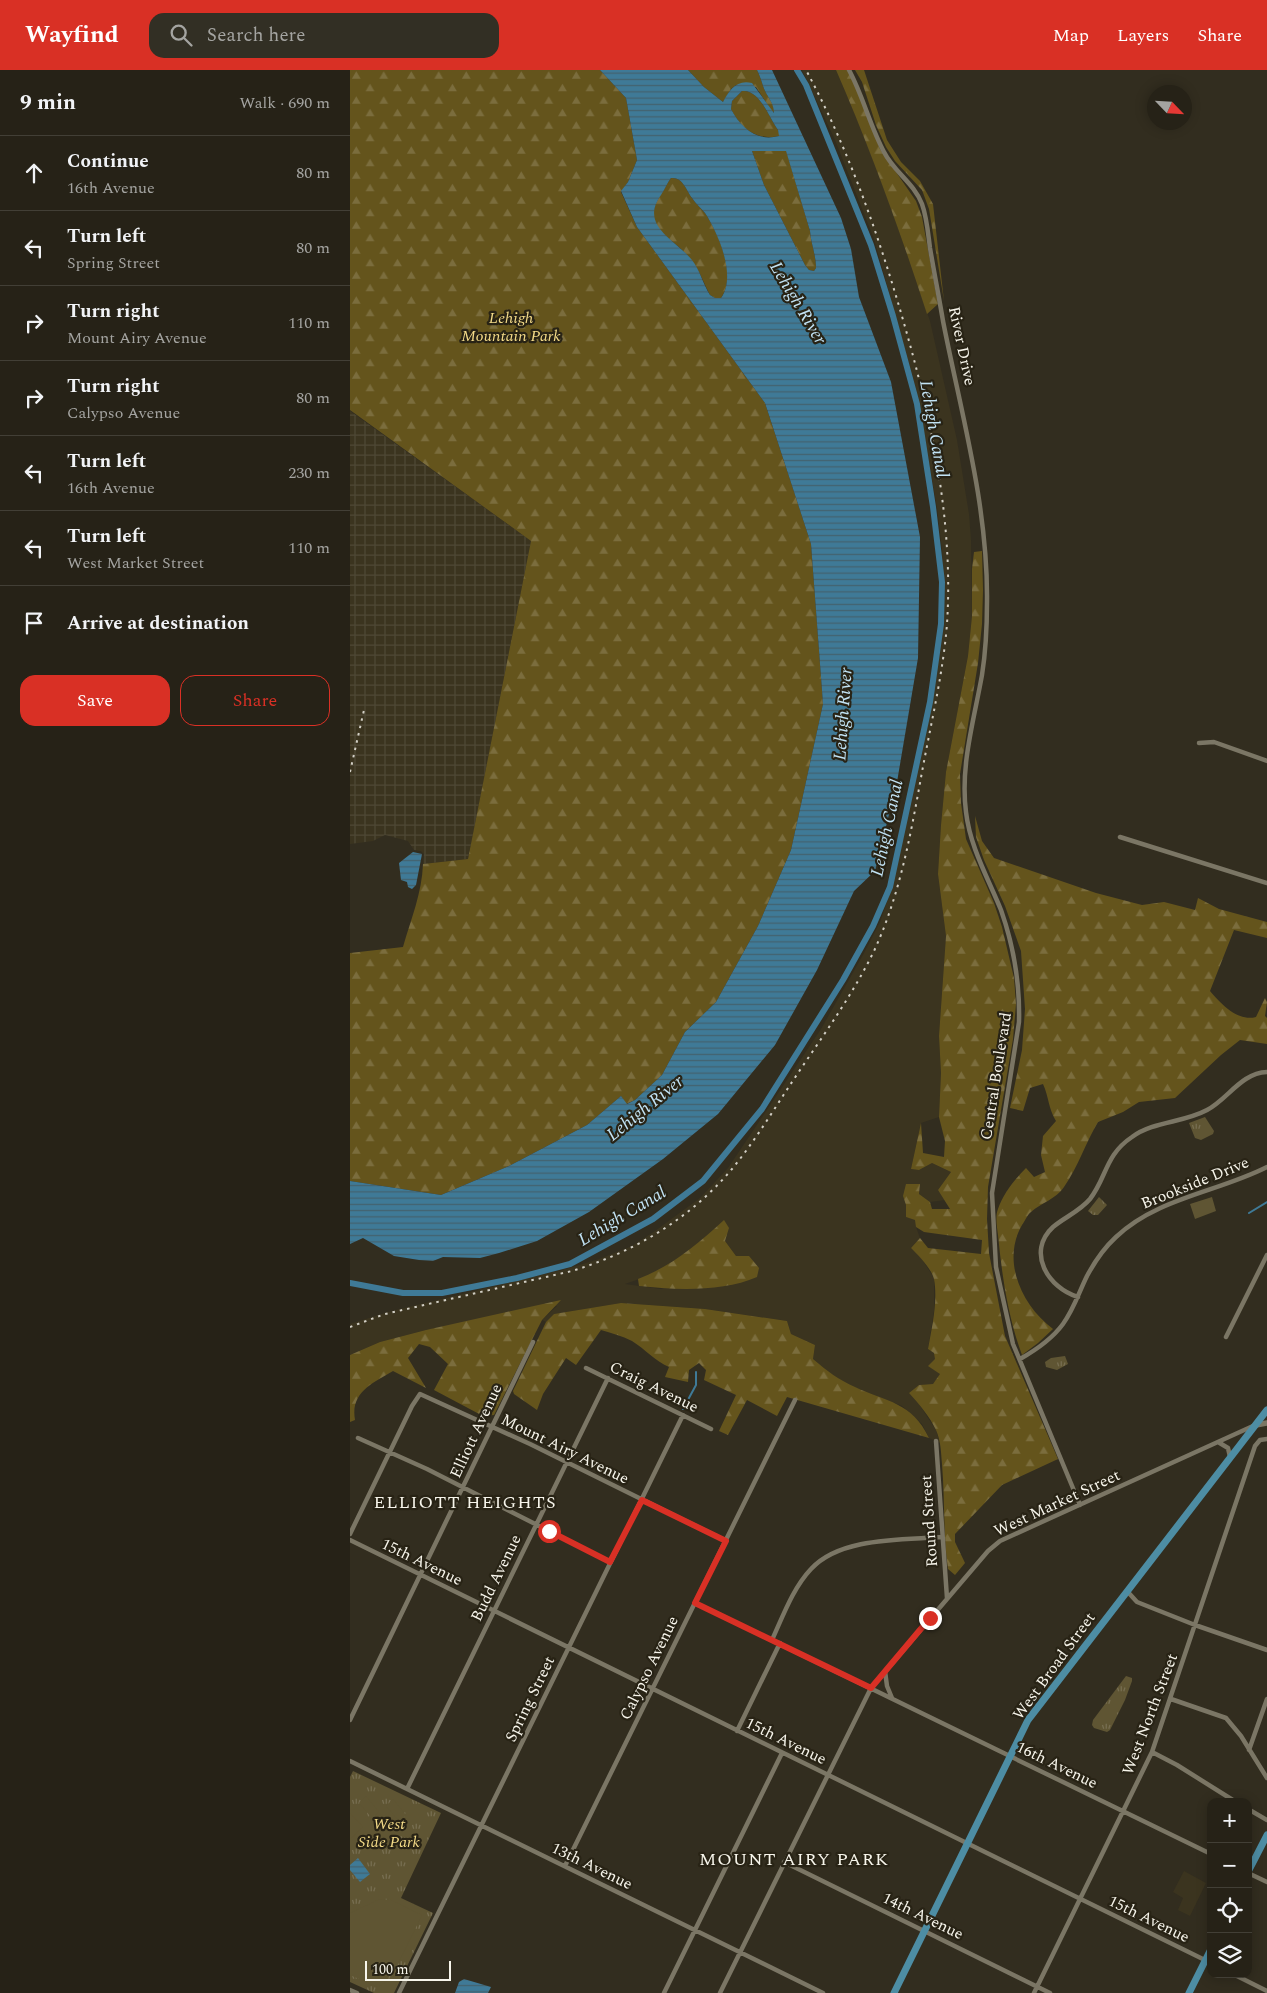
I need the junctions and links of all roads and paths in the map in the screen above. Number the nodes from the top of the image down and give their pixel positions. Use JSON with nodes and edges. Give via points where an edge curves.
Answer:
{"nodes":[{"id":1,"x":849,"y":70,"type":"edge"},
{"id":2,"x":986,"y":646,"type":"joint"},
{"id":3,"x":1199,"y":743,"type":"dead end"},
{"id":4,"x":1267,"y":761,"type":"edge"},
{"id":5,"x":1120,"y":837,"type":"dead end"},
{"id":6,"x":1267,"y":883,"type":"edge"},
{"id":7,"x":1267,"y":1072,"type":"edge"},
{"id":8,"x":1267,"y":1167,"type":"edge"},
{"id":9,"x":1267,"y":1255,"type":"edge"},
{"id":10,"x":1078,"y":1297,"type":"junction"},
{"id":11,"x":1226,"y":1337,"type":"dead end"},
{"id":12,"x":533,"y":1342,"type":"dead end"},
{"id":13,"x":1020,"y":1359,"type":"junction"},
{"id":14,"x":586,"y":1368,"type":"dead end"},
{"id":15,"x":608,"y":1378,"type":"junction"},
{"id":16,"x":796,"y":1400,"type":"dead end"},
{"id":17,"x":1267,"y":1410,"type":"edge"},
{"id":18,"x":683,"y":1415,"type":"junction"},
{"id":19,"x":1267,"y":1423,"type":"edge"},
{"id":20,"x":1256,"y":1425,"type":"junction"},
{"id":21,"x":492,"y":1427,"type":"junction"},
{"id":22,"x":712,"y":1429,"type":"dead end"},
{"id":23,"x":358,"y":1438,"type":"dead end"},
{"id":24,"x":1267,"y":1439,"type":"edge"},
{"id":25,"x":936,"y":1441,"type":"dead end"},
{"id":26,"x":1218,"y":1442,"type":"junction"},
{"id":27,"x":390,"y":1452,"type":"junction"},
{"id":28,"x":1230,"y":1458,"type":"junction"},
{"id":29,"x":566,"y":1463,"type":"junction"},
{"id":30,"x":463,"y":1489,"type":"junction"},
{"id":31,"x":642,"y":1500,"type":"junction"},
{"id":32,"x":1080,"y":1505,"type":"junction"},
{"id":33,"x":536,"y":1524,"type":"junction"},
{"id":34,"x":350,"y":1534,"type":"edge"},
{"id":35,"x":942,"y":1537,"type":"junction"},
{"id":36,"x":350,"y":1540,"type":"edge"},
{"id":37,"x":726,"y":1541,"type":"junction"},
{"id":38,"x":610,"y":1562,"type":"junction"},
{"id":39,"x":421,"y":1575,"type":"junction"},
{"id":40,"x":1127,"y":1591,"type":"junction"},
{"id":41,"x":947,"y":1598,"type":"junction"},
{"id":42,"x":695,"y":1603,"type":"junction"},
{"id":43,"x":494,"y":1612,"type":"junction"},
{"id":44,"x":1195,"y":1625,"type":"junction"},
{"id":45,"x":772,"y":1640,"type":"junction"},
{"id":46,"x":780,"y":1643,"type":"junction"},
{"id":47,"x":568,"y":1648,"type":"junction"},
{"id":48,"x":1267,"y":1650,"type":"edge"},
{"id":49,"x":885,"y":1671,"type":"junction"},
{"id":50,"x":871,"y":1688,"type":"junction"},
{"id":51,"x":652,"y":1690,"type":"junction"},
{"id":52,"x":892,"y":1698,"type":"junction"},
{"id":53,"x":1171,"y":1699,"type":"junction"},
{"id":54,"x":1267,"y":1699,"type":"edge"},
{"id":55,"x":350,"y":1720,"type":"edge"},
{"id":56,"x":737,"y":1731,"type":"junction"},
{"id":57,"x":1249,"y":1750,"type":"junction"},
{"id":58,"x":1152,"y":1752,"type":"junction"},
{"id":59,"x":782,"y":1753,"type":"junction"},
{"id":60,"x":1010,"y":1756,"type":"junction"},
{"id":61,"x":350,"y":1761,"type":"edge"},
{"id":62,"x":828,"y":1775,"type":"junction"},
{"id":63,"x":1267,"y":1778,"type":"edge"},
{"id":64,"x":406,"y":1789,"type":"junction"},
{"id":65,"x":1230,"y":1798,"type":"edge"},
{"id":66,"x":1252,"y":1811,"type":"edge"},
{"id":67,"x":1123,"y":1812,"type":"junction"},
{"id":68,"x":1267,"y":1820,"type":"edge"},
{"id":69,"x":481,"y":1826,"type":"junction"},
{"id":70,"x":1267,"y":1835,"type":"edge"},
{"id":71,"x":968,"y":1843,"type":"junction"},
{"id":72,"x":1207,"y":1852,"type":"edge"},
{"id":73,"x":784,"y":1862,"type":"junction"},
{"id":74,"x":1252,"y":1864,"type":"edge"},
{"id":75,"x":565,"y":1866,"type":"junction"},
{"id":76,"x":1252,"y":1874,"type":"edge"},
{"id":77,"x":1267,"y":1882,"type":"edge"},
{"id":78,"x":1081,"y":1900,"type":"junction"},
{"id":79,"x":695,"y":1930,"type":"junction"},
{"id":80,"x":924,"y":1931,"type":"junction"},
{"id":81,"x":740,"y":1952,"type":"junction"},
{"id":82,"x":1207,"y":1962,"type":"edge"},
{"id":83,"x":1207,"y":1964,"type":"edge"},
{"id":84,"x":1242,"y":1978,"type":"edge"},
{"id":85,"x":1037,"y":1987,"type":"junction"},
{"id":86,"x":350,"y":1990,"type":"edge"},
{"id":87,"x":1267,"y":1991,"type":"edge"},
{"id":88,"x":357,"y":1993,"type":"edge"},
{"id":89,"x":399,"y":1993,"type":"edge"},
{"id":90,"x":664,"y":1993,"type":"edge"},
{"id":91,"x":720,"y":1993,"type":"edge"},
{"id":92,"x":823,"y":1993,"type":"edge"},
{"id":93,"x":894,"y":1993,"type":"edge"},
{"id":94,"x":1034,"y":1993,"type":"edge"},
{"id":95,"x":1050,"y":1993,"type":"edge"},
{"id":96,"x":1189,"y":1993,"type":"edge"}],
"edges":[{"from":1,"to":2,"type":"street","name":"River Drive","via":[[860,89],[883,150],[918,196],[924,214],[981,516],[987,597]]},
{"from":2,"to":13,"type":"street","name":"Central Boulevard","via":[[964,776],[972,841],[1006,926],[1018,980],[1019,1022],[993,1176],[991,1208],[996,1267],[1013,1344]]},
{"from":3,"to":4,"type":"street","via":[[1214,742]]},
{"from":5,"to":6,"type":"street"},
{"from":7,"to":10,"type":"street","via":[[1249,1076],[1208,1110],[1145,1129],[1117,1150],[1085,1205],[1052,1228],[1042,1246],[1045,1272],[1060,1290]]},
{"from":8,"to":10,"type":"street","name":"Brookside Drive","via":[[1138,1219],[1101,1254]]},
{"from":9,"to":11,"type":"street"},
{"from":10,"to":13,"type":"street","name":"Brookside Drive","via":[[1054,1335]]},
{"from":12,"to":21,"type":"street","name":"Elliott Avenue"},
{"from":13,"to":32,"type":"street","name":"Central Boulevard"},
{"from":14,"to":15,"type":"street","name":"Craig Avenue"},
{"from":15,"to":18,"type":"street","name":"Craig Avenue"},
{"from":15,"to":29,"type":"street","name":"Budd Avenue"},
{"from":16,"to":37,"type":"street","name":"Calypso Avenue"},
{"from":17,"to":20,"type":"main road","name":"West Broad Street"},
{"from":18,"to":22,"type":"street","name":"Craig Avenue"},
{"from":18,"to":31,"type":"street","name":"Spring Street"},
{"from":19,"to":20,"type":"street"},
{"from":20,"to":26,"type":"street","name":"West Market Street"},
{"from":20,"to":28,"type":"main road","name":"West Broad Street"},
{"from":21,"to":27,"type":"street","name":"Mount Airy Avenue","via":[[420,1394]]},
{"from":21,"to":29,"type":"street","name":"Mount Airy Avenue"},
{"from":21,"to":30,"type":"street","name":"Elliott Avenue"},
{"from":23,"to":27,"type":"street"},
{"from":24,"to":44,"type":"street","name":"West North Street","via":[[1254,1446]]},
{"from":25,"to":35,"type":"street","name":"Round Street"},
{"from":26,"to":28,"type":"street","via":[[1228,1448]]},
{"from":26,"to":32,"type":"street","name":"West Market Street"},
{"from":27,"to":30,"type":"street"},
{"from":27,"to":34,"type":"street"},
{"from":28,"to":40,"type":"main road","name":"West Broad Street"},
{"from":29,"to":31,"type":"street","name":"Mount Airy Avenue"},
{"from":29,"to":33,"type":"street","name":"Budd Avenue"},
{"from":30,"to":33,"type":"street"},
{"from":30,"to":39,"type":"street","name":"Elliott Avenue"},
{"from":31,"to":37,"type":"street","name":"Mount Airy Avenue"},
{"from":31,"to":38,"type":"street","name":"Spring Street"},
{"from":32,"to":41,"type":"street","name":"West Market Street","via":[[1000,1541]]},
{"from":33,"to":38,"type":"street"},
{"from":33,"to":43,"type":"street","name":"Budd Avenue"},
{"from":35,"to":41,"type":"street","name":"Round Street"},
{"from":35,"to":45,"type":"street","via":[[860,1544],[828,1555],[804,1577]]},
{"from":36,"to":39,"type":"street","name":"15th Avenue"},
{"from":37,"to":42,"type":"street","name":"Calypso Avenue"},
{"from":38,"to":47,"type":"street","name":"Spring Street"},
{"from":39,"to":43,"type":"street","name":"15th Avenue"},
{"from":39,"to":55,"type":"street","name":"Elliott Avenue"},
{"from":40,"to":44,"type":"street","via":[[1137,1602]]},
{"from":40,"to":60,"type":"main road","name":"West Broad Street","via":[[1034,1710]]},
{"from":41,"to":49,"type":"street","name":"West Market Street"},
{"from":42,"to":45,"type":"street","name":"16th Avenue"},
{"from":42,"to":51,"type":"street","name":"Calypso Avenue"},
{"from":43,"to":47,"type":"street","name":"15th Avenue"},
{"from":43,"to":64,"type":"street","name":"Budd Avenue"},
{"from":44,"to":48,"type":"street"},
{"from":44,"to":53,"type":"street","name":"West North Street"},
{"from":45,"to":46,"type":"street","name":"16th Avenue"},
{"from":46,"to":50,"type":"street","name":"16th Avenue"},
{"from":46,"to":56,"type":"street"},
{"from":47,"to":51,"type":"street","name":"15th Avenue"},
{"from":47,"to":69,"type":"street","name":"Spring Street"},
{"from":49,"to":50,"type":"street","name":"West Market Street"},
{"from":49,"to":52,"type":"street"},
{"from":50,"to":52,"type":"street","name":"16th Avenue"},
{"from":50,"to":62,"type":"street","name":"West Market Street"},
{"from":51,"to":56,"type":"street","name":"15th Avenue"},
{"from":51,"to":75,"type":"street","name":"Calypso Avenue"},
{"from":52,"to":60,"type":"street","name":"16th Avenue"},
{"from":53,"to":57,"type":"street","via":[[1226,1718]]},
{"from":53,"to":58,"type":"street","name":"West North Street"},
{"from":54,"to":57,"type":"street"},
{"from":56,"to":59,"type":"street","name":"15th Avenue"},
{"from":57,"to":63,"type":"street"},
{"from":58,"to":65,"type":"street"},
{"from":58,"to":67,"type":"street","name":"West North Street"},
{"from":59,"to":62,"type":"street","name":"15th Avenue"},
{"from":59,"to":79,"type":"street"},
{"from":60,"to":67,"type":"street","name":"16th Avenue"},
{"from":60,"to":71,"type":"main road","name":"West Broad Street"},
{"from":61,"to":64,"type":"street","name":"13th Avenue"},
{"from":62,"to":71,"type":"street","name":"15th Avenue"},
{"from":62,"to":73,"type":"street","name":"West Market Street"},
{"from":64,"to":69,"type":"street","name":"13th Avenue"},
{"from":66,"to":68,"type":"street"},
{"from":67,"to":72,"type":"street","name":"16th Avenue"},
{"from":67,"to":78,"type":"street","name":"West North Street"},
{"from":69,"to":75,"type":"street","name":"13th Avenue"},
{"from":69,"to":89,"type":"street","name":"Spring Street"},
{"from":70,"to":74,"type":"main road"},
{"from":71,"to":78,"type":"street","name":"15th Avenue"},
{"from":71,"to":80,"type":"main road","name":"West Broad Street"},
{"from":73,"to":80,"type":"street","name":"14th Avenue"},
{"from":73,"to":81,"type":"street","name":"West Market Street"},
{"from":75,"to":79,"type":"street","name":"13th Avenue"},
{"from":76,"to":77,"type":"street"},
{"from":78,"to":82,"type":"street","name":"15th Avenue"},
{"from":78,"to":85,"type":"street","name":"West North Street"},
{"from":79,"to":81,"type":"street","name":"13th Avenue"},
{"from":79,"to":90,"type":"street"},
{"from":80,"to":85,"type":"street","name":"14th Avenue"},
{"from":80,"to":93,"type":"main road","name":"West Broad Street"},
{"from":81,"to":91,"type":"street","name":"West Market Street"},
{"from":81,"to":92,"type":"street","name":"13th Avenue"},
{"from":83,"to":96,"type":"main road"},
{"from":84,"to":87,"type":"street"},
{"from":85,"to":94,"type":"street","name":"West North Street"},
{"from":85,"to":95,"type":"street","name":"14th Avenue"},
{"from":86,"to":88,"type":"street"}]}
